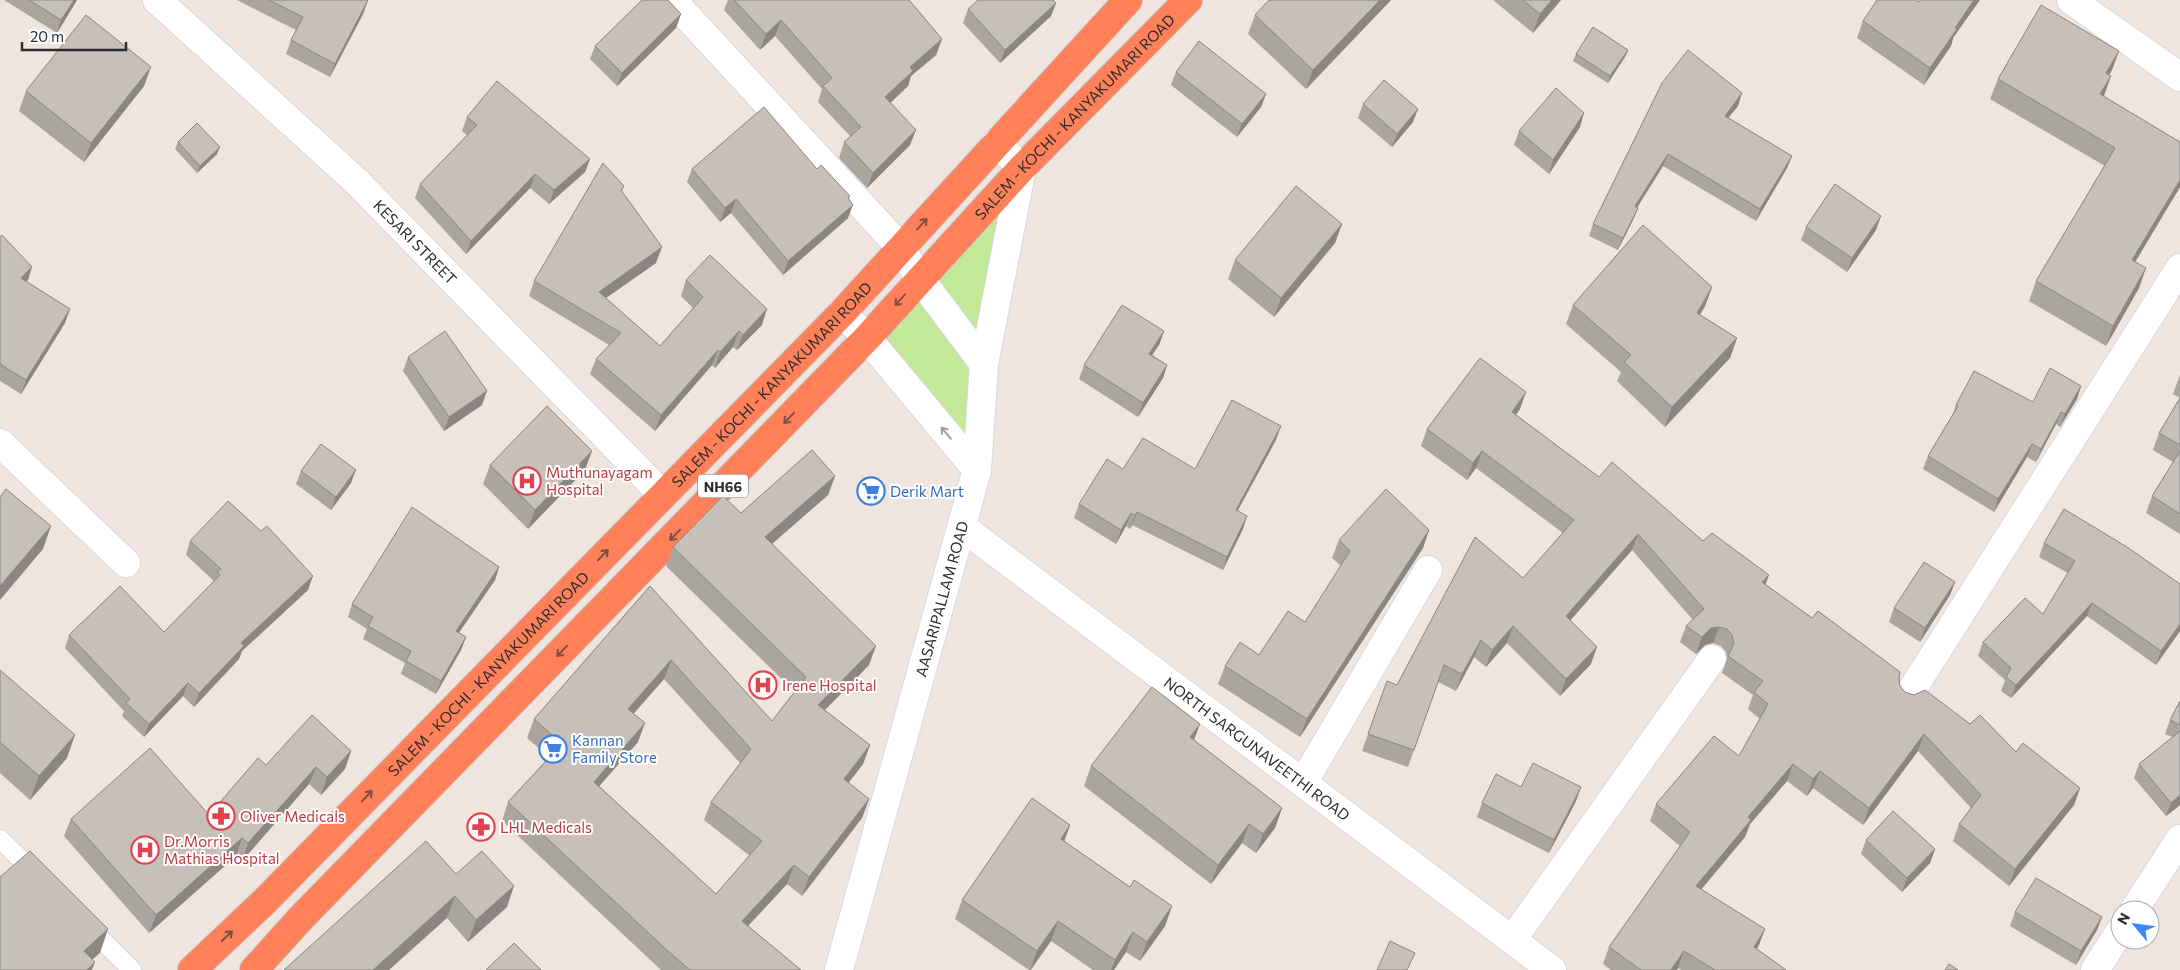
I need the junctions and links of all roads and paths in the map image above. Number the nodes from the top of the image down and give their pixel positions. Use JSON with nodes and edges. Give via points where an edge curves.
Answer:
{"nodes":[{"id":1,"x":157,"y":0,"type":"edge"},
{"id":2,"x":672,"y":0,"type":"edge"},
{"id":3,"x":1128,"y":0,"type":"edge"},
{"id":4,"x":1188,"y":0,"type":"edge"},
{"id":5,"x":2071,"y":0,"type":"edge"},
{"id":6,"x":2180,"y":77,"type":"edge"},
{"id":7,"x":996,"y":143,"type":"junction"},
{"id":8,"x":1022,"y":168,"type":"junction"},
{"id":9,"x":900,"y":248,"type":"junction"},
{"id":10,"x":2180,"y":268,"type":"edge"},
{"id":11,"x":920,"y":279,"type":"junction"},
{"id":12,"x":842,"y":313,"type":"junction"},
{"id":13,"x":867,"y":338,"type":"junction"},
{"id":14,"x":984,"y":364,"type":"junction"},
{"id":15,"x":0,"y":443,"type":"edge"},
{"id":16,"x":977,"y":470,"type":"junction"},
{"id":17,"x":662,"y":494,"type":"junction"},
{"id":18,"x":962,"y":527,"type":"junction"},
{"id":19,"x":126,"y":563,"type":"dead end"},
{"id":20,"x":1428,"y":570,"type":"dead end"},
{"id":21,"x":1712,"y":659,"type":"dead end"},
{"id":22,"x":1908,"y":696,"type":"edge"},
{"id":23,"x":1302,"y":783,"type":"junction"},
{"id":24,"x":0,"y":839,"type":"edge"},
{"id":25,"x":2180,"y":839,"type":"edge"},
{"id":26,"x":49,"y":887,"type":"edge"},
{"id":27,"x":2140,"y":900,"type":"edge"},
{"id":28,"x":76,"y":915,"type":"edge"},
{"id":29,"x":1512,"y":940,"type":"junction"},
{"id":30,"x":2110,"y":947,"type":"edge"},
{"id":31,"x":132,"y":970,"type":"edge"},
{"id":32,"x":192,"y":970,"type":"edge"},
{"id":33,"x":254,"y":970,"type":"edge"},
{"id":34,"x":839,"y":970,"type":"edge"},
{"id":35,"x":1552,"y":970,"type":"edge"},
{"id":36,"x":2095,"y":970,"type":"edge"}],
"edges":[{"from":1,"to":17,"type":"street","name":"KESARI STREET","via":[[356,181]]},
{"from":2,"to":9,"type":"street"},
{"from":3,"to":7,"type":"highway","name":"SALEM - KOCHI - KANYAKUMARI ROAD","number":"NH66"},
{"from":4,"to":8,"type":"highway","name":"SALEM - KOCHI - KANYAKUMARI ROAD","number":"NH66"},
{"from":5,"to":6,"type":"street"},
{"from":7,"to":8,"type":"street"},
{"from":9,"to":7,"type":"highway","name":"SALEM - KOCHI - KANYAKUMARI ROAD","number":"NH66","one_way":true},
{"from":8,"to":11,"type":"highway","name":"SALEM - KOCHI - KANYAKUMARI ROAD","number":"NH66"},
{"from":8,"to":14,"type":"street","name":"AASARIPALLAM ROAD"},
{"from":9,"to":11,"type":"street"},
{"from":9,"to":12,"type":"highway","name":"SALEM - KOCHI - KANYAKUMARI ROAD","number":"NH66"},
{"from":10,"to":22,"type":"street"},
{"from":11,"to":13,"type":"highway","name":"SALEM - KOCHI - KANYAKUMARI ROAD","number":"NH66","one_way":true},
{"from":11,"to":14,"type":"street"},
{"from":12,"to":13,"type":"street"},
{"from":12,"to":17,"type":"highway","name":"SALEM - KOCHI - KANYAKUMARI ROAD","number":"NH66"},
{"from":16,"to":13,"type":"street","one_way":true},
{"from":13,"to":33,"type":"highway","name":"SALEM - KOCHI - KANYAKUMARI ROAD","number":"NH66","one_way":true},
{"from":14,"to":16,"type":"street","name":"AASARIPALLAM ROAD"},
{"from":15,"to":19,"type":"street"},
{"from":16,"to":18,"type":"street","name":"AASARIPALLAM ROAD"},
{"from":32,"to":17,"type":"highway","name":"SALEM - KOCHI - KANYAKUMARI ROAD","number":"NH66","one_way":true,"via":[[264,902]]},
{"from":18,"to":23,"type":"street","name":"NORTH SARGUNAVEETHI ROAD"},
{"from":18,"to":34,"type":"street","name":"AASARIPALLAM ROAD"},
{"from":20,"to":23,"type":"street"},
{"from":21,"to":29,"type":"street"},
{"from":23,"to":29,"type":"street","name":"NORTH SARGUNAVEETHI ROAD"},
{"from":24,"to":26,"type":"lane"},
{"from":25,"to":27,"type":"street"},
{"from":28,"to":31,"type":"lane"},
{"from":29,"to":35,"type":"street","name":"NORTH SARGUNAVEETHI ROAD"},
{"from":30,"to":36,"type":"street"}]}
